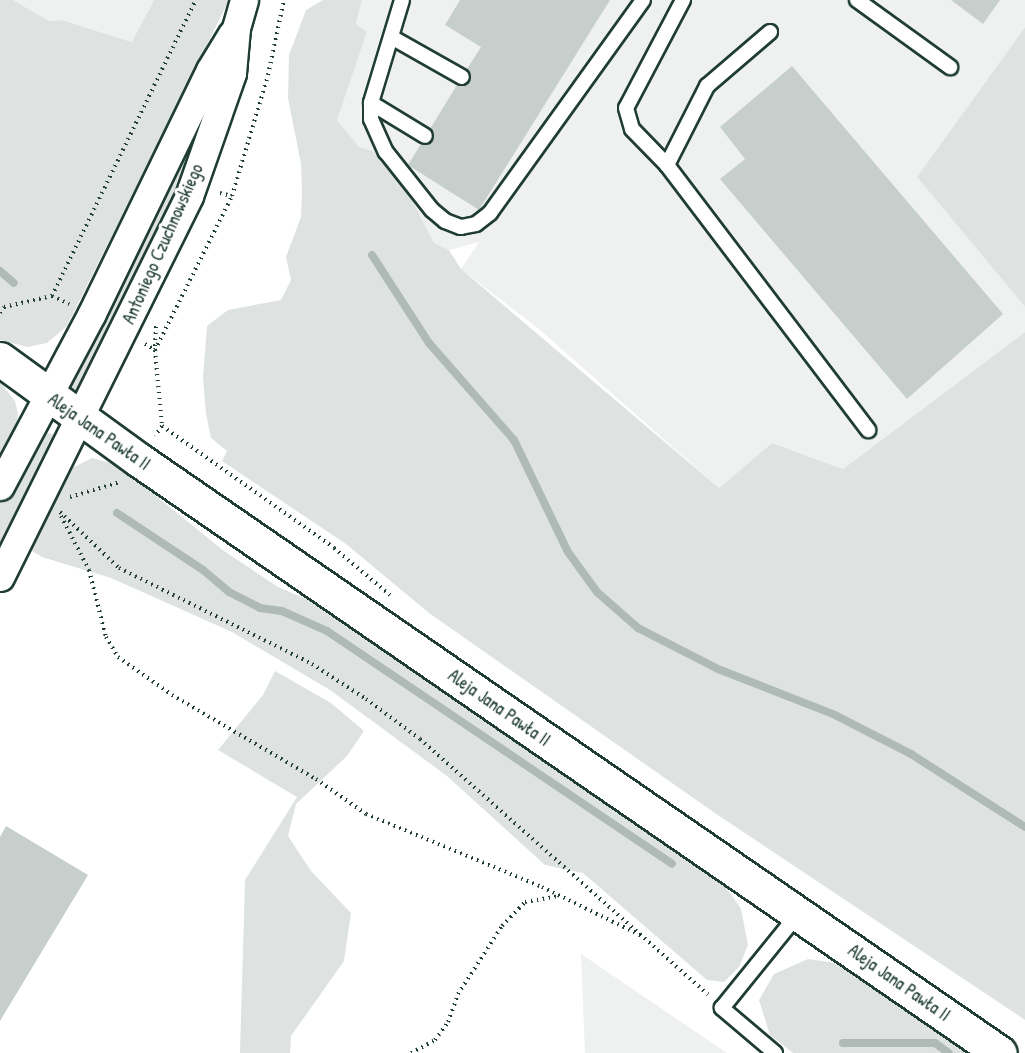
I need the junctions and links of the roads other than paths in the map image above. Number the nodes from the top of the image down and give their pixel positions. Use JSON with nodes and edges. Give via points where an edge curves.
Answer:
{"nodes":[{"id":1,"x":244,"y":0,"type":"edge"},
{"id":2,"x":402,"y":0,"type":"edge"},
{"id":3,"x":643,"y":0,"type":"edge"},
{"id":4,"x":683,"y":0,"type":"edge"},
{"id":5,"x":857,"y":0,"type":"edge"},
{"id":6,"x":236,"y":28,"type":"junction"},
{"id":7,"x":770,"y":32,"type":"dead end"},
{"id":8,"x":393,"y":38,"type":"junction"},
{"id":9,"x":950,"y":67,"type":"dead end"},
{"id":10,"x":462,"y":77,"type":"dead end"},
{"id":11,"x":370,"y":103,"type":"junction"},
{"id":12,"x":425,"y":136,"type":"dead end"},
{"id":13,"x":667,"y":165,"type":"junction"},
{"id":14,"x":0,"y":359,"type":"edge"},
{"id":15,"x":47,"y":395,"type":"junction"},
{"id":16,"x":79,"y":419,"type":"junction"},
{"id":17,"x":868,"y":430,"type":"dead end"},
{"id":18,"x":0,"y":486,"type":"edge"},
{"id":19,"x":0,"y":577,"type":"edge"},
{"id":20,"x":798,"y":914,"type":"junction"},
{"id":21,"x":757,"y":1038,"type":"junction"},
{"id":22,"x":752,"y":1053,"type":"edge"},
{"id":23,"x":775,"y":1053,"type":"edge"},
{"id":24,"x":1000,"y":1053,"type":"edge"}],
"edges":[{"from":1,"to":6,"type":"street","name":"Antoniego Czuchnowskiego"},
{"from":2,"to":8,"type":"lane"},
{"from":3,"to":11,"type":"lane","via":[[490,213],[476,224],[453,225],[432,210],[376,134]]},
{"from":4,"to":13,"type":"lane","via":[[626,108],[632,129]]},
{"from":5,"to":9,"type":"lane"},
{"from":6,"to":15,"type":"street","name":"Antoniego Czuchnowskiego","via":[[210,70],[91,315]]},
{"from":6,"to":16,"type":"street","name":"Antoniego Czuchnowskiego","via":[[232,73],[189,196]]},
{"from":7,"to":13,"type":"lane","via":[[707,86]]},
{"from":8,"to":10,"type":"lane"},
{"from":8,"to":11,"type":"lane"},
{"from":11,"to":12,"type":"lane"},
{"from":13,"to":17,"type":"lane"},
{"from":14,"to":15,"type":"street","name":"Aleja Jana Pawła II"},
{"from":15,"to":16,"type":"street","name":"Aleja Jana Pawła II"},
{"from":15,"to":18,"type":"street","name":"Antoniego Czuchnowskiego"},
{"from":16,"to":19,"type":"street","name":"Antoniego Czuchnowskiego"},
{"from":16,"to":20,"type":"street","name":"Aleja Jana Pawła II"},
{"from":20,"to":21,"type":"lane","via":[[722,1008]]},
{"from":20,"to":24,"type":"street","name":"Aleja Jana Pawła II"},
{"from":21,"to":22,"type":"lane"},
{"from":21,"to":23,"type":"lane"}]}
